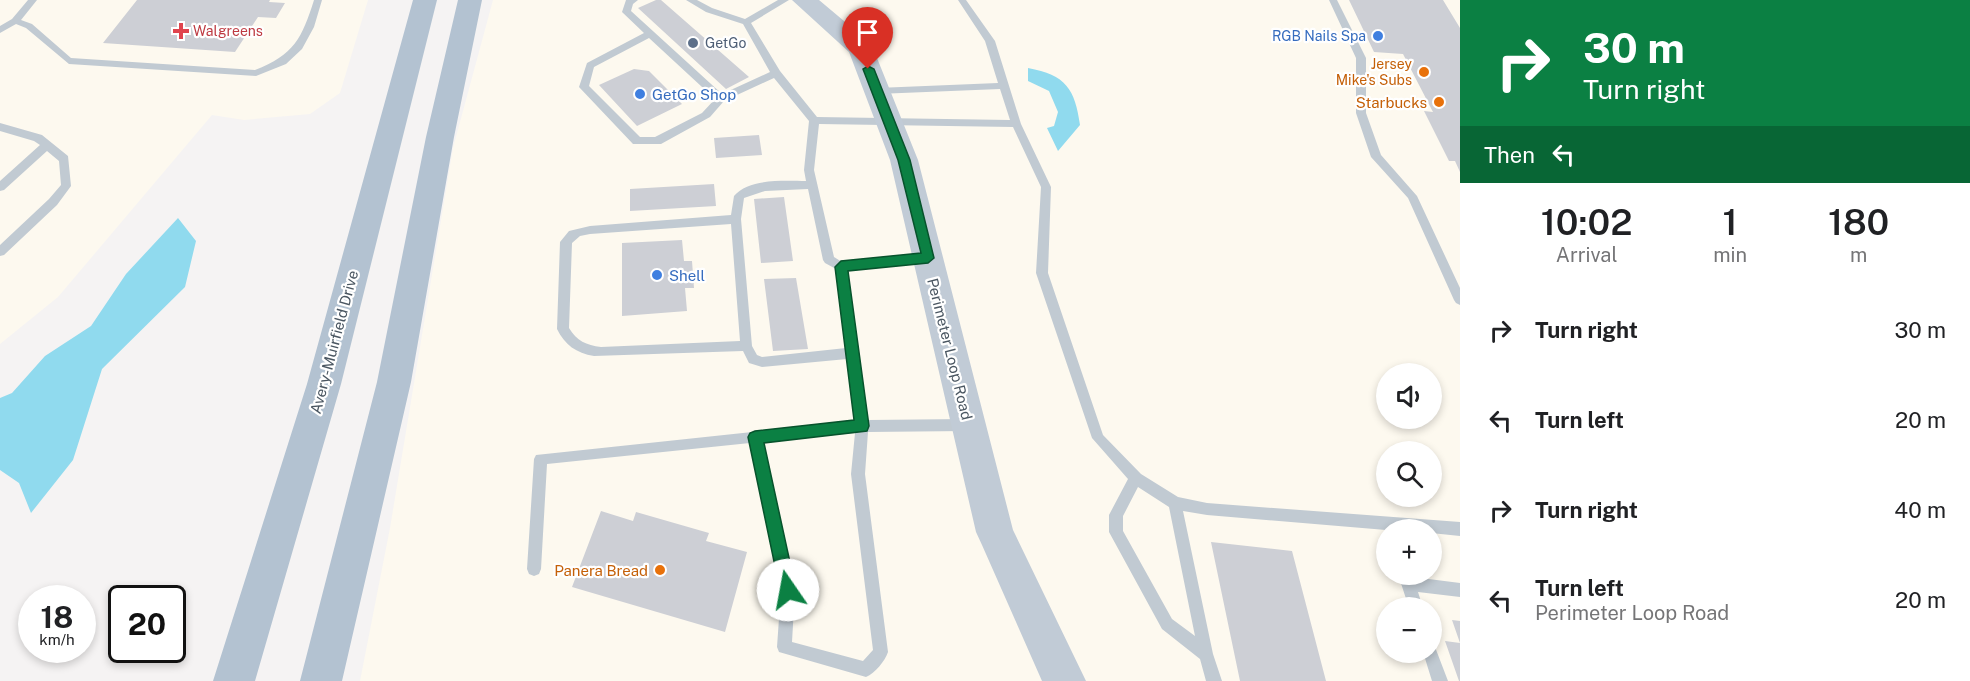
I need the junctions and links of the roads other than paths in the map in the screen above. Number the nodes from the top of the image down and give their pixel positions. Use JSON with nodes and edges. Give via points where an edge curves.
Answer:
{"nodes":[{"id":1,"x":33,"y":0,"type":"edge"},
{"id":2,"x":318,"y":0,"type":"edge"},
{"id":3,"x":425,"y":0,"type":"edge"},
{"id":4,"x":470,"y":0,"type":"edge"},
{"id":5,"x":482,"y":0,"type":"edge"},
{"id":6,"x":634,"y":0,"type":"edge"},
{"id":7,"x":690,"y":0,"type":"edge"},
{"id":8,"x":785,"y":0,"type":"edge"},
{"id":9,"x":804,"y":0,"type":"edge"},
{"id":10,"x":963,"y":0,"type":"edge"},
{"id":11,"x":1333,"y":0,"type":"edge"},
{"id":12,"x":15,"y":21,"type":"junction"},
{"id":13,"x":746,"y":22,"type":"junction"},
{"id":14,"x":0,"y":30,"type":"edge"},
{"id":15,"x":650,"y":34,"type":"junction"},
{"id":16,"x":462,"y":41,"type":"junction"},
{"id":17,"x":776,"y":73,"type":"junction"},
{"id":18,"x":1004,"y":86,"type":"junction"},
{"id":19,"x":877,"y":91,"type":"junction"},
{"id":20,"x":721,"y":99,"type":"junction"},
{"id":21,"x":814,"y":120,"type":"junction"},
{"id":22,"x":890,"y":123,"type":"junction"},
{"id":23,"x":1016,"y":124,"type":"junction"},
{"id":24,"x":0,"y":126,"type":"edge"},
{"id":25,"x":47,"y":146,"type":"junction"},
{"id":26,"x":812,"y":185,"type":"junction"},
{"id":27,"x":0,"y":187,"type":"edge"},
{"id":28,"x":736,"y":219,"type":"junction"},
{"id":29,"x":0,"y":252,"type":"edge"},
{"id":30,"x":928,"y":258,"type":"junction"},
{"id":31,"x":841,"y":267,"type":"junction"},
{"id":32,"x":1460,"y":300,"type":"edge"},
{"id":33,"x":746,"y":346,"type":"junction"},
{"id":34,"x":852,"y":353,"type":"junction"},
{"id":35,"x":969,"y":425,"type":"junction"},
{"id":36,"x":862,"y":426,"type":"junction"},
{"id":37,"x":755,"y":437,"type":"junction"},
{"id":38,"x":1136,"y":478,"type":"junction"},
{"id":39,"x":1175,"y":503,"type":"junction"},
{"id":40,"x":1376,"y":526,"type":"edge"},
{"id":41,"x":1442,"y":529,"type":"edge"},
{"id":42,"x":1460,"y":530,"type":"edge"},
{"id":43,"x":534,"y":569,"type":"dead end"},
{"id":44,"x":1435,"y":585,"type":"edge"},
{"id":45,"x":1460,"y":590,"type":"edge"},
{"id":46,"x":1206,"y":654,"type":"junction"},
{"id":47,"x":1434,"y":663,"type":"edge"},
{"id":48,"x":234,"y":681,"type":"edge"},
{"id":49,"x":321,"y":681,"type":"edge"},
{"id":50,"x":1065,"y":681,"type":"edge"},
{"id":51,"x":1214,"y":681,"type":"edge"},
{"id":52,"x":1440,"y":681,"type":"edge"}],
"edges":[{"from":1,"to":12,"type":"lane"},
{"from":2,"to":12,"type":"lane","via":[[307,33],[292,56],[256,73],[69,62],[29,26]]},
{"from":3,"to":48,"type":"main road","name":"Avery-Muirfield Drive","via":[[324,384]]},
{"from":4,"to":16,"type":"main road"},
{"from":5,"to":16,"type":"main road"},
{"from":6,"to":15,"type":"lane","via":[[629,2],[626,12]]},
{"from":7,"to":13,"type":"lane"},
{"from":8,"to":13,"type":"lane"},
{"from":9,"to":19,"type":"street","name":"Perimeter Loop Road","via":[[860,48]]},
{"from":10,"to":18,"type":"lane","via":[[990,41]]},
{"from":11,"to":32,"type":"lane","via":[[1361,58],[1361,112],[1376,157],[1412,196]]},
{"from":12,"to":14,"type":"lane"},
{"from":13,"to":17,"type":"lane"},
{"from":15,"to":20,"type":"lane"},
{"from":15,"to":20,"type":"lane","via":[[590,65],[584,87],[637,141],[657,141],[706,115]]},
{"from":16,"to":49,"type":"main road","via":[[394,382]]},
{"from":17,"to":20,"type":"lane"},
{"from":17,"to":21,"type":"lane"},
{"from":18,"to":19,"type":"lane"},
{"from":18,"to":23,"type":"lane"},
{"from":19,"to":22,"type":"street","name":"Perimeter Loop Road"},
{"from":21,"to":22,"type":"lane"},
{"from":21,"to":26,"type":"lane","via":[[809,170]]},
{"from":22,"to":23,"type":"lane"},
{"from":22,"to":30,"type":"street","name":"Perimeter Loop Road","via":[[904,160]]},
{"from":23,"to":38,"type":"lane","via":[[1046,188],[1042,273],[1045,282],[1098,438]]},
{"from":24,"to":25,"type":"lane","via":[[38,138]]},
{"from":25,"to":27,"type":"lane"},
{"from":25,"to":29,"type":"lane","via":[[64,159],[66,186]]},
{"from":26,"to":28,"type":"lane","via":[[747,190],[739,196]]},
{"from":26,"to":31,"type":"lane","via":[[829,260]]},
{"from":28,"to":33,"type":"lane"},
{"from":28,"to":33,"type":"lane","via":[[577,231],[570,235],[566,242],[563,329],[577,347],[589,352]]},
{"from":30,"to":31,"type":"lane"},
{"from":30,"to":35,"type":"street","name":"Perimeter Loop Road"},
{"from":31,"to":34,"type":"lane"},
{"from":33,"to":34,"type":"lane","via":[[753,359],[762,362]]},
{"from":34,"to":36,"type":"lane"},
{"from":35,"to":36,"type":"lane"},
{"from":35,"to":50,"type":"street","name":"Perimeter Loop Road","via":[[995,532]]},
{"from":36,"to":37,"type":"lane"},
{"from":36,"to":37,"type":"lane","via":[[858,474],[880,652],[866,669],[784,647],[788,590]]},
{"from":37,"to":43,"type":"lane","via":[[541,459]]},
{"from":38,"to":39,"type":"lane"},
{"from":38,"to":46,"type":"lane","via":[[1116,515],[1116,532],[1167,624]]},
{"from":39,"to":40,"type":"lane"},
{"from":39,"to":46,"type":"lane"},
{"from":41,"to":42,"type":"lane"},
{"from":44,"to":45,"type":"lane"},
{"from":46,"to":51,"type":"lane"},
{"from":47,"to":52,"type":"lane"}]}
